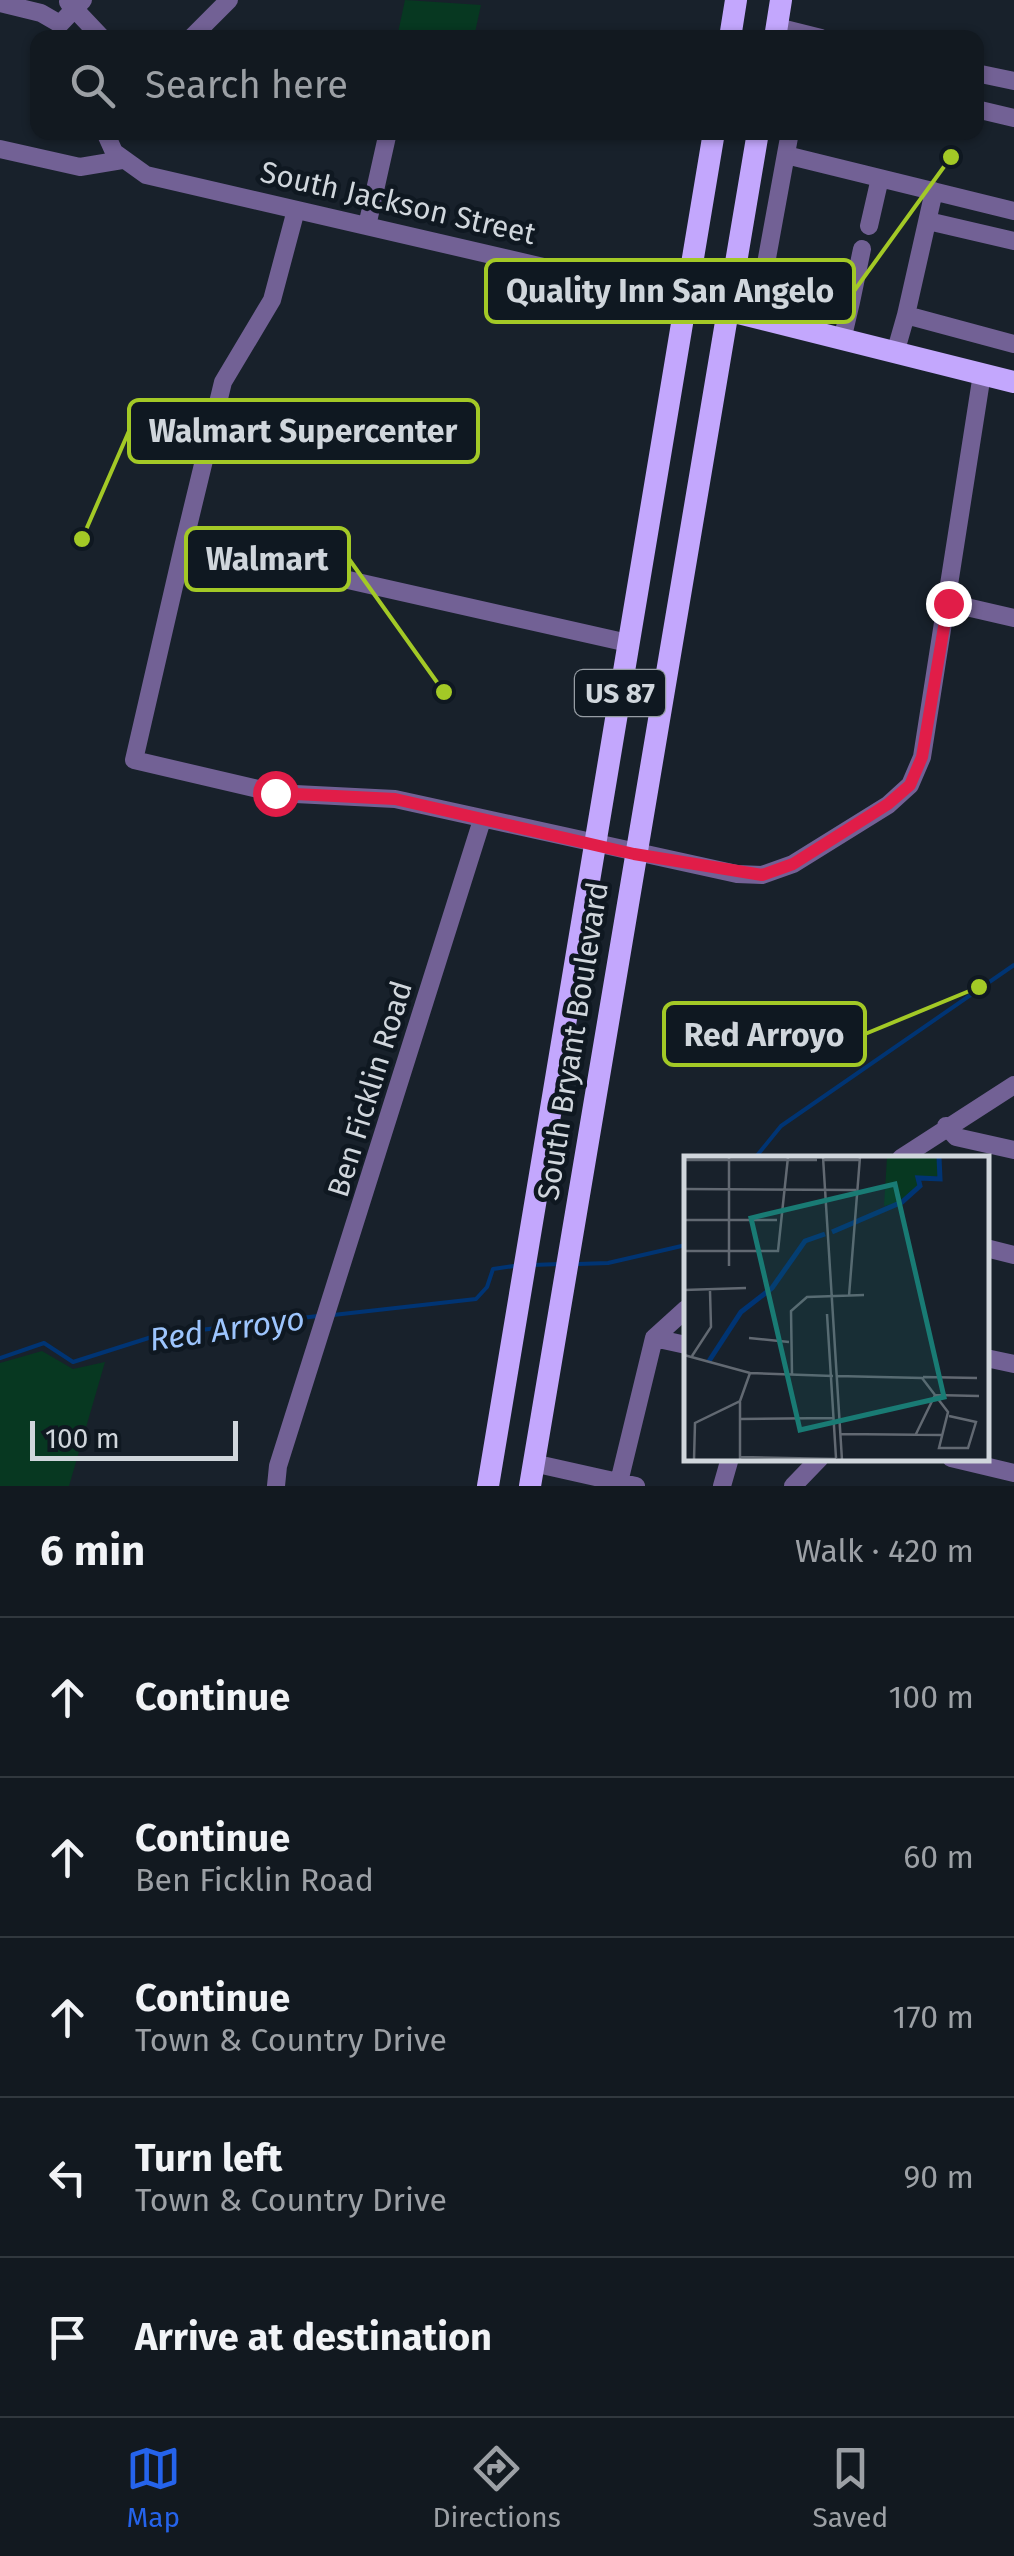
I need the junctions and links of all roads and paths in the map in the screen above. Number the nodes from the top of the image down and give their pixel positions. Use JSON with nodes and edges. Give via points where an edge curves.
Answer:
{"nodes":[{"id":1,"x":229,"y":0,"type":"edge"},
{"id":2,"x":736,"y":0,"type":"edge"},
{"id":3,"x":781,"y":0,"type":"edge"},
{"id":4,"x":75,"y":2,"type":"edge"},
{"id":5,"x":0,"y":3,"type":"edge"},
{"id":6,"x":96,"y":30,"type":"edge"},
{"id":7,"x":199,"y":30,"type":"edge"},
{"id":8,"x":731,"y":30,"type":"edge"},
{"id":9,"x":776,"y":30,"type":"edge"},
{"id":10,"x":984,"y":75,"type":"edge"},
{"id":11,"x":1014,"y":82,"type":"edge"},
{"id":12,"x":984,"y":111,"type":"edge"},
{"id":13,"x":1014,"y":118,"type":"edge"},
{"id":14,"x":110,"y":140,"type":"edge"},
{"id":15,"x":386,"y":140,"type":"edge"},
{"id":16,"x":713,"y":140,"type":"edge"},
{"id":17,"x":757,"y":140,"type":"edge"},
{"id":18,"x":789,"y":140,"type":"edge"},
{"id":19,"x":0,"y":149,"type":"edge"},
{"id":20,"x":786,"y":155,"type":"junction"},
{"id":21,"x":118,"y":156,"type":"junction"},
{"id":22,"x":880,"y":178,"type":"junction"},
{"id":23,"x":934,"y":192,"type":"junction"},
{"id":24,"x":296,"y":210,"type":"junction"},
{"id":25,"x":1014,"y":210,"type":"edge"},
{"id":26,"x":928,"y":220,"type":"junction"},
{"id":27,"x":368,"y":226,"type":"junction"},
{"id":28,"x":868,"y":226,"type":"dead end"},
{"id":29,"x":1014,"y":242,"type":"edge"},
{"id":30,"x":862,"y":249,"type":"dead end"},
{"id":31,"x":686,"y":300,"type":"junction"},
{"id":32,"x":851,"y":302,"type":"junction"},
{"id":33,"x":727,"y":310,"type":"junction"},
{"id":34,"x":906,"y":315,"type":"junction"},
{"id":35,"x":843,"y":336,"type":"junction"},
{"id":36,"x":1014,"y":344,"type":"edge"},
{"id":37,"x":896,"y":350,"type":"junction"},
{"id":38,"x":982,"y":374,"type":"junction"},
{"id":39,"x":1014,"y":382,"type":"edge"},
{"id":40,"x":184,"y":543,"type":"junction"},
{"id":41,"x":948,"y":603,"type":"junction"},
{"id":42,"x":1014,"y":618,"type":"edge"},
{"id":43,"x":628,"y":643,"type":"junction"},
{"id":44,"x":482,"y":820,"type":"junction"},
{"id":45,"x":596,"y":846,"type":"junction"},
{"id":46,"x":634,"y":854,"type":"junction"},
{"id":47,"x":1014,"y":1085,"type":"edge"},
{"id":48,"x":946,"y":1126,"type":"junction"},
{"id":49,"x":1014,"y":1150,"type":"edge"},
{"id":50,"x":904,"y":1156,"type":"edge"},
{"id":51,"x":989,"y":1249,"type":"edge"},
{"id":52,"x":1014,"y":1255,"type":"edge"},
{"id":53,"x":684,"y":1311,"type":"edge"},
{"id":54,"x":654,"y":1338,"type":"junction"},
{"id":55,"x":684,"y":1345,"type":"edge"},
{"id":56,"x":989,"y":1359,"type":"edge"},
{"id":57,"x":1014,"y":1364,"type":"edge"},
{"id":58,"x":729,"y":1461,"type":"edge"},
{"id":59,"x":817,"y":1461,"type":"edge"},
{"id":60,"x":964,"y":1461,"type":"edge"},
{"id":61,"x":1014,"y":1473,"type":"edge"},
{"id":62,"x":532,"y":1474,"type":"edge"},
{"id":63,"x":587,"y":1481,"type":"edge"},
{"id":64,"x":628,"y":1484,"type":"edge"},
{"id":65,"x":276,"y":1486,"type":"edge"},
{"id":66,"x":488,"y":1486,"type":"edge"},
{"id":67,"x":722,"y":1486,"type":"edge"},
{"id":68,"x":793,"y":1486,"type":"edge"}],
"edges":[{"from":1,"to":7,"type":"street"},
{"from":2,"to":8,"type":"main road"},
{"from":3,"to":9,"type":"main road"},
{"from":4,"to":5,"type":"street","via":[[60,24]]},
{"from":4,"to":6,"type":"street"},
{"from":10,"to":11,"type":"street"},
{"from":12,"to":13,"type":"street"},
{"from":14,"to":21,"type":"street"},
{"from":15,"to":27,"type":"street"},
{"from":16,"to":31,"type":"main road","name":"South Bryant Boulevard","number":"US 87"},
{"from":17,"to":33,"type":"main road","name":"South Bryant Boulevard","number":"US 87"},
{"from":18,"to":20,"type":"street"},
{"from":19,"to":21,"type":"street","via":[[80,168]]},
{"from":20,"to":22,"type":"street"},
{"from":20,"to":32,"type":"street","via":[[763,280]]},
{"from":21,"to":24,"type":"street","name":"South Jackson Street","via":[[156,178]]},
{"from":22,"to":23,"type":"street"},
{"from":22,"to":28,"type":"street"},
{"from":23,"to":25,"type":"street"},
{"from":23,"to":26,"type":"street"},
{"from":24,"to":27,"type":"street","name":"South Jackson Street"},
{"from":24,"to":40,"type":"street","via":[[272,300],[223,382]]},
{"from":26,"to":29,"type":"street"},
{"from":26,"to":34,"type":"street"},
{"from":27,"to":31,"type":"street","name":"South Jackson Street"},
{"from":30,"to":32,"type":"street"},
{"from":31,"to":33,"type":"main road","name":"South Jackson Street"},
{"from":31,"to":43,"type":"main road","name":"South Bryant Boulevard","number":"US 87"},
{"from":32,"to":35,"type":"street"},
{"from":33,"to":35,"type":"main road","name":"South Jackson Street"},
{"from":33,"to":46,"type":"main road","name":"South Bryant Boulevard","number":"US 87"},
{"from":34,"to":36,"type":"street"},
{"from":34,"to":37,"type":"street"},
{"from":35,"to":37,"type":"main road","name":"South Jackson Street"},
{"from":37,"to":38,"type":"main road","name":"South Jackson Street"},
{"from":38,"to":39,"type":"main road","name":"South Jackson Street"},
{"from":38,"to":41,"type":"street"},
{"from":40,"to":43,"type":"street"},
{"from":40,"to":44,"type":"street","via":[[134,760],[275,793],[382,797]]},
{"from":41,"to":42,"type":"street"},
{"from":41,"to":46,"type":"street","via":[[922,757],[910,785],[888,804],[793,864],[762,875]]},
{"from":43,"to":45,"type":"main road","name":"South Bryant Boulevard","number":"US 87"},
{"from":44,"to":45,"type":"street"},
{"from":44,"to":65,"type":"street","name":"Ben Ficklin Road"},
{"from":45,"to":46,"type":"street"},
{"from":45,"to":66,"type":"main road","name":"South Bryant Boulevard","number":"US 87"},
{"from":46,"to":62,"type":"main road","name":"South Bryant Boulevard","number":"US 87"},
{"from":47,"to":48,"type":"street"},
{"from":48,"to":49,"type":"street","via":[[956,1137]]},
{"from":48,"to":50,"type":"street"},
{"from":51,"to":52,"type":"street"},
{"from":53,"to":54,"type":"street"},
{"from":54,"to":55,"type":"street"},
{"from":54,"to":64,"type":"street"},
{"from":56,"to":57,"type":"street"},
{"from":58,"to":67,"type":"street"},
{"from":59,"to":68,"type":"street"},
{"from":60,"to":61,"type":"street"},
{"from":62,"to":63,"type":"street"},
{"from":63,"to":64,"type":"street"}]}
